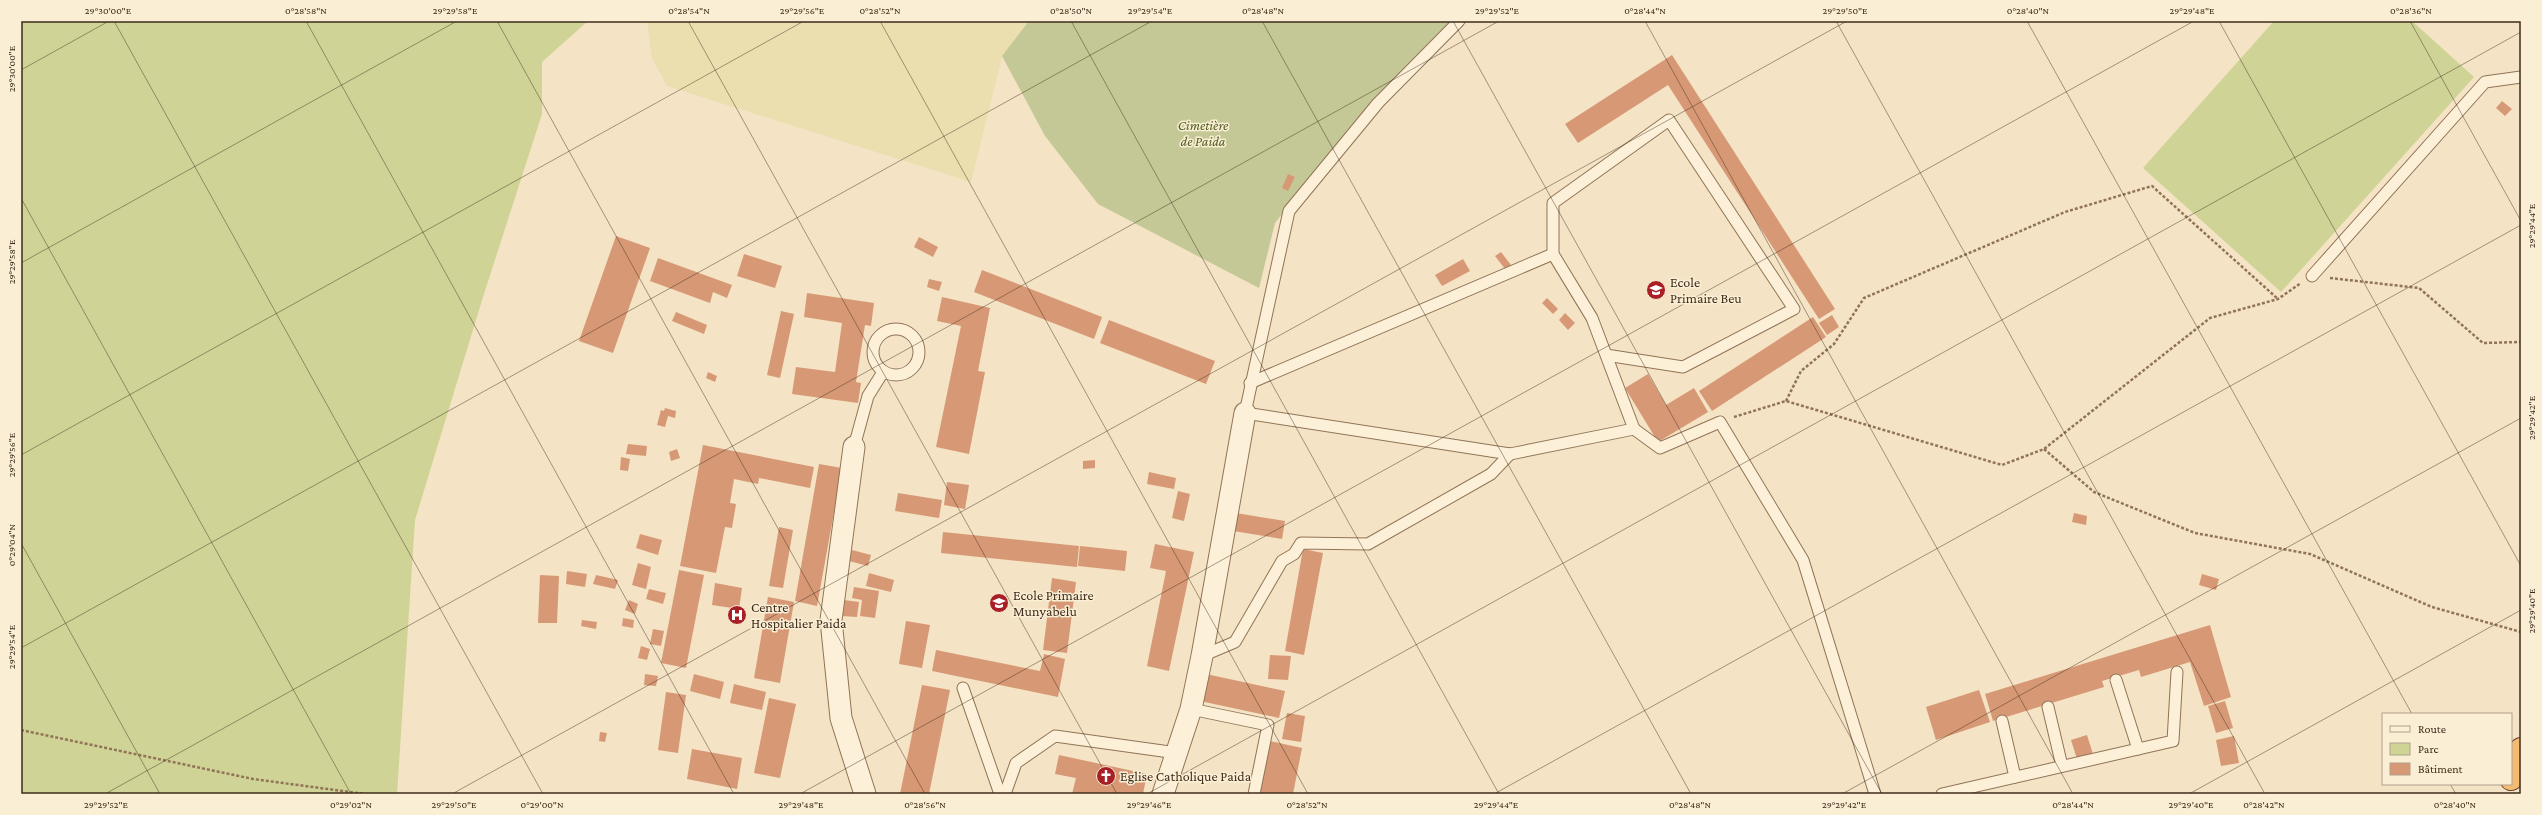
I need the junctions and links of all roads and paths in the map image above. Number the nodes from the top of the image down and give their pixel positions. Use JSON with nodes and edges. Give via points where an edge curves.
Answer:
{"nodes":[{"id":1,"x":1459,"y":21,"type":"edge"},
{"id":2,"x":2521,"y":77,"type":"edge"},
{"id":3,"x":1553,"y":254,"type":"junction"},
{"id":4,"x":2312,"y":276,"type":"junction"},
{"id":5,"x":2278,"y":299,"type":"junction"},
{"id":6,"x":2521,"y":342,"type":"edge"},
{"id":7,"x":1606,"y":355,"type":"junction"},
{"id":8,"x":883,"y":372,"type":"junction"},
{"id":9,"x":1250,"y":383,"type":"junction"},
{"id":10,"x":1786,"y":402,"type":"junction"},
{"id":11,"x":1245,"y":413,"type":"junction"},
{"id":12,"x":1720,"y":422,"type":"junction"},
{"id":13,"x":1634,"y":429,"type":"junction"},
{"id":14,"x":854,"y":447,"type":"joint"},
{"id":15,"x":2044,"y":449,"type":"junction"},
{"id":16,"x":1510,"y":454,"type":"junction"},
{"id":17,"x":2521,"y":632,"type":"edge"},
{"id":18,"x":1202,"y":656,"type":"junction"},
{"id":19,"x":2177,"y":672,"type":"dead end"},
{"id":20,"x":2116,"y":680,"type":"dead end"},
{"id":21,"x":963,"y":688,"type":"dead end"},
{"id":22,"x":2048,"y":707,"type":"dead end"},
{"id":23,"x":1191,"y":709,"type":"junction"},
{"id":24,"x":2002,"y":721,"type":"dead end"},
{"id":25,"x":21,"y":730,"type":"edge"},
{"id":26,"x":2138,"y":749,"type":"junction"},
{"id":27,"x":2521,"y":749,"type":"edge"},
{"id":28,"x":1177,"y":753,"type":"junction"},
{"id":29,"x":2062,"y":766,"type":"junction"},
{"id":30,"x":2512,"y":776,"type":"edge"},
{"id":31,"x":2015,"y":777,"type":"junction"},
{"id":32,"x":365,"y":794,"type":"edge"},
{"id":33,"x":865,"y":794,"type":"edge"},
{"id":34,"x":1000,"y":794,"type":"edge"},
{"id":35,"x":1005,"y":794,"type":"edge"},
{"id":36,"x":1163,"y":794,"type":"edge"},
{"id":37,"x":1254,"y":794,"type":"edge"},
{"id":38,"x":1875,"y":794,"type":"edge"},
{"id":39,"x":1942,"y":794,"type":"edge"}],
"edges":[{"from":1,"to":9,"type":"lane","via":[[1378,103],[1289,211]]},
{"from":2,"to":4,"type":"lane","via":[[2485,82]]},
{"from":3,"to":7,"type":"lane","via":[[1592,318]]},
{"from":3,"to":7,"type":"lane","via":[[1553,203],[1669,120],[1794,309],[1683,368]]},
{"from":3,"to":9,"type":"lane"},
{"from":4,"to":5,"type":"path"},
{"from":4,"to":6,"type":"path","via":[[2419,288],[2483,343]]},
{"from":5,"to":10,"type":"path","via":[[2152,186],[2065,212],[1864,298],[1834,344],[1801,371]]},
{"from":5,"to":15,"type":"path","via":[[2210,318]]},
{"from":7,"to":13,"type":"lane"},
{"from":8,"to":8,"type":"lane","via":[[898,376],[911,370],[919,358],[918,343],[909,332],[895,328],[881,334],[873,346],[874,361]]},
{"from":8,"to":14,"type":"lane","via":[[868,396]]},
{"from":9,"to":11,"type":"lane"},
{"from":10,"to":12,"type":"path"},
{"from":10,"to":15,"type":"path","via":[[2002,465]]},
{"from":11,"to":16,"type":"lane"},
{"from":11,"to":18,"type":"street"},
{"from":12,"to":13,"type":"lane","via":[[1660,448]]},
{"from":12,"to":38,"type":"lane","via":[[1803,560]]},
{"from":13,"to":16,"type":"lane"},
{"from":14,"to":33,"type":"street","via":[[831,620],[841,718]]},
{"from":15,"to":17,"type":"path","via":[[2094,492],[2195,533],[2310,554],[2432,607]]},
{"from":16,"to":18,"type":"lane","via":[[1492,474],[1368,544],[1301,543],[1294,554],[1282,561],[1235,642]]},
{"from":18,"to":23,"type":"street"},
{"from":19,"to":26,"type":"lane","via":[[2173,741]]},
{"from":20,"to":26,"type":"lane"},
{"from":21,"to":34,"type":"lane"},
{"from":22,"to":29,"type":"lane"},
{"from":23,"to":28,"type":"street"},
{"from":23,"to":37,"type":"lane","via":[[1268,725]]},
{"from":24,"to":31,"type":"lane"},
{"from":25,"to":32,"type":"path","via":[[253,779]]},
{"from":26,"to":29,"type":"lane"},
{"from":27,"to":30,"type":"highway"},
{"from":28,"to":35,"type":"lane","via":[[1055,736],[1016,763]]},
{"from":28,"to":36,"type":"street"},
{"from":29,"to":31,"type":"lane"},
{"from":31,"to":39,"type":"lane"}]}
